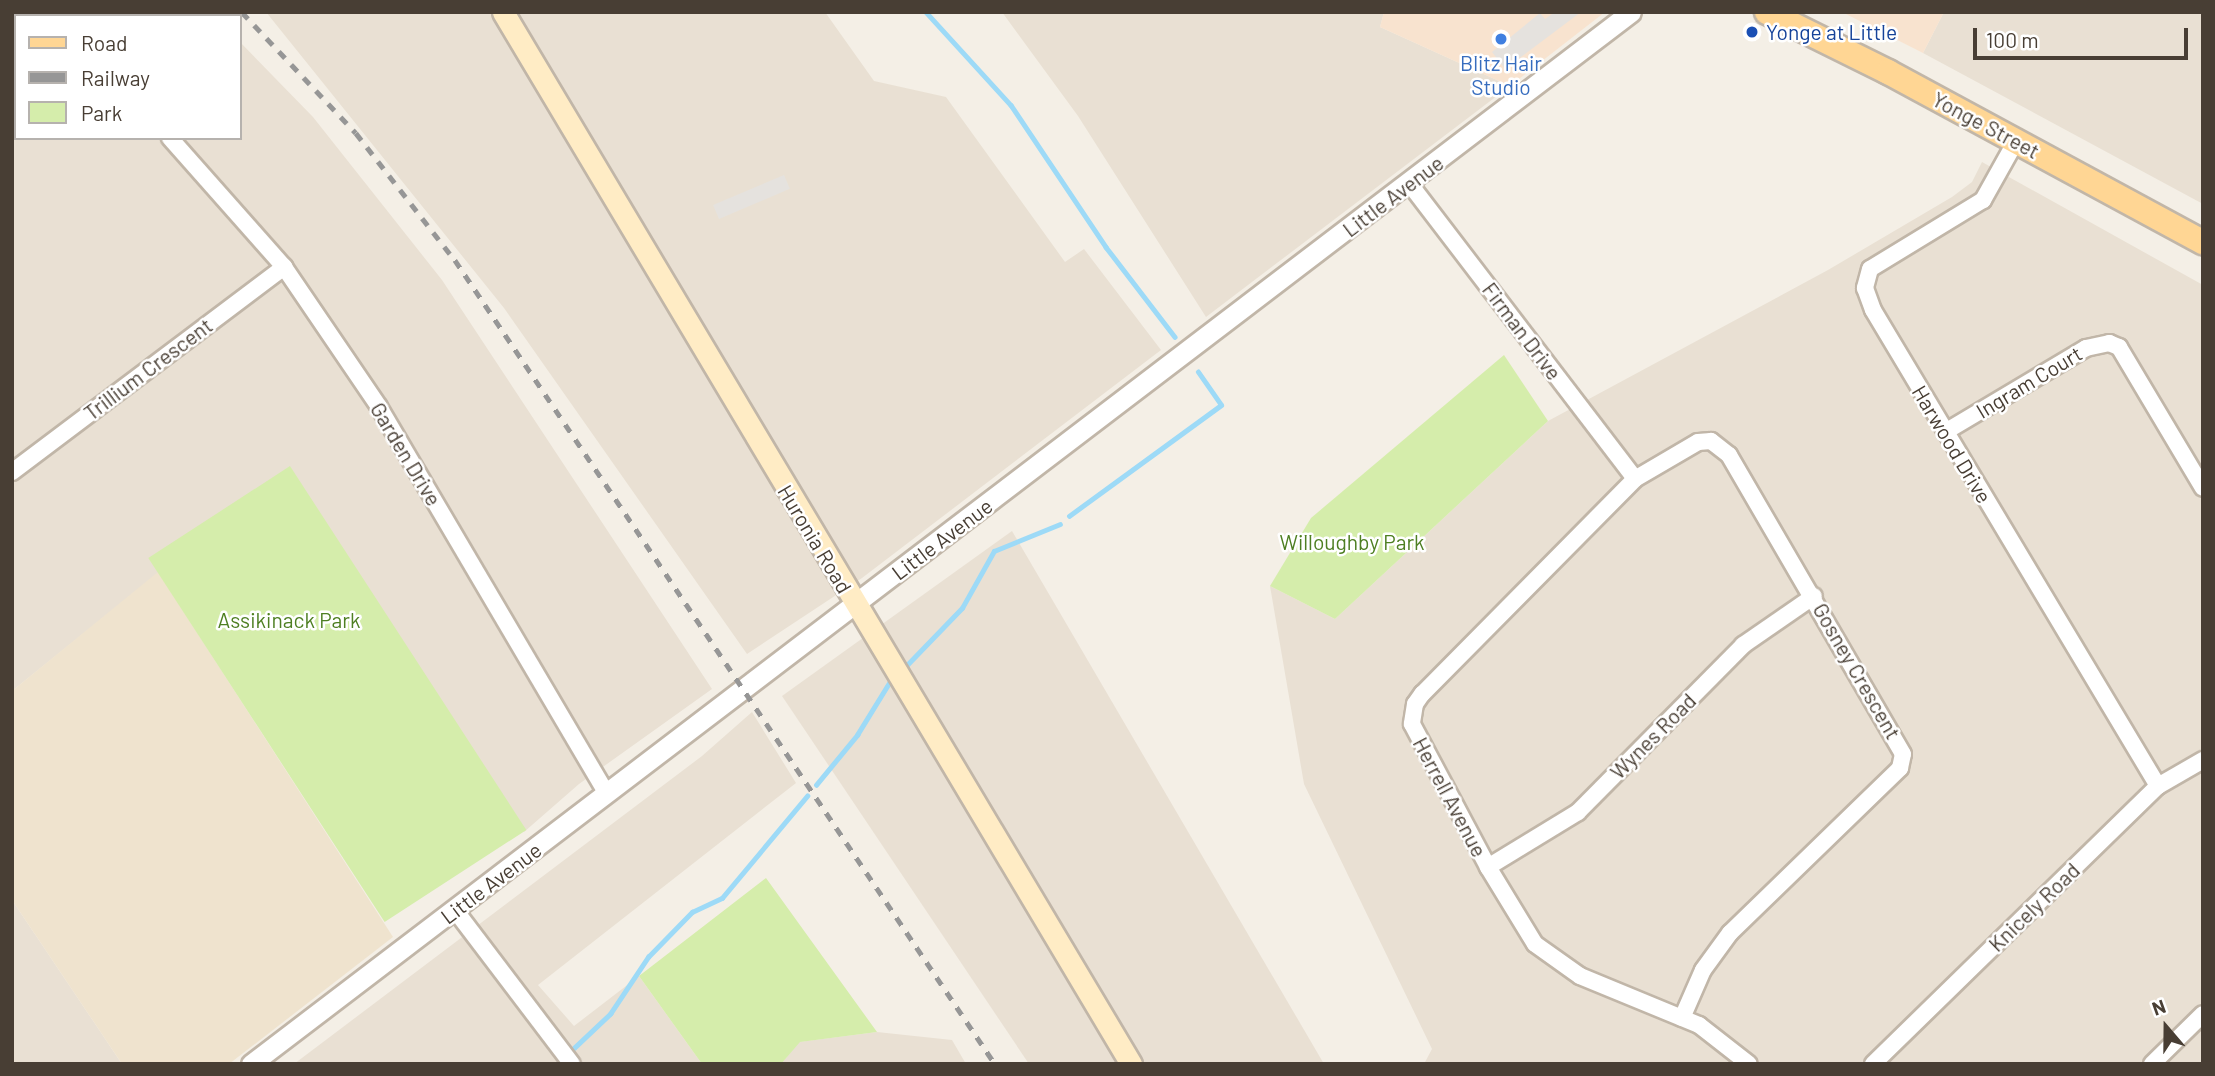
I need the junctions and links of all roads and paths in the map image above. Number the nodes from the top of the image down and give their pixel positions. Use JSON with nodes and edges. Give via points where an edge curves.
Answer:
{"nodes":[{"id":1,"x":503,"y":12,"type":"edge"},
{"id":2,"x":1630,"y":12,"type":"edge"},
{"id":3,"x":1768,"y":12,"type":"edge"},
{"id":4,"x":172,"y":140,"type":"edge"},
{"id":5,"x":2016,"y":141,"type":"junction"},
{"id":6,"x":1409,"y":183,"type":"junction"},
{"id":7,"x":2203,"y":242,"type":"edge"},
{"id":8,"x":284,"y":267,"type":"junction"},
{"id":9,"x":1945,"y":432,"type":"junction"},
{"id":10,"x":12,"y":472,"type":"edge"},
{"id":11,"x":1635,"y":479,"type":"junction"},
{"id":12,"x":2203,"y":488,"type":"edge"},
{"id":13,"x":1814,"y":596,"type":"junction"},
{"id":14,"x":855,"y":605,"type":"junction"},
{"id":15,"x":2203,"y":760,"type":"edge"},
{"id":16,"x":2158,"y":786,"type":"junction"},
{"id":17,"x":607,"y":794,"type":"junction"},
{"id":18,"x":1488,"y":867,"type":"junction"},
{"id":19,"x":456,"y":910,"type":"junction"},
{"id":20,"x":2203,"y":1014,"type":"edge"},
{"id":21,"x":1682,"y":1018,"type":"junction"},
{"id":22,"x":251,"y":1064,"type":"edge"},
{"id":23,"x":572,"y":1064,"type":"edge"},
{"id":24,"x":1131,"y":1064,"type":"edge"},
{"id":25,"x":1748,"y":1064,"type":"edge"},
{"id":26,"x":1874,"y":1064,"type":"edge"},
{"id":27,"x":2152,"y":1064,"type":"edge"}],
"edges":[{"from":1,"to":14,"type":"main road","name":"Huronia Road"},
{"from":2,"to":6,"type":"street","name":"Little Avenue"},
{"from":3,"to":5,"type":"main road","name":"Yonge Street"},
{"from":4,"to":8,"type":"street","name":"Garden Drive"},
{"from":5,"to":7,"type":"main road","name":"Yonge Street"},
{"from":5,"to":9,"type":"street","name":"Harwood Drive","via":[[1983,200],[1870,269],[1866,281],[1872,310]]},
{"from":6,"to":11,"type":"street","name":"Firman Drive"},
{"from":6,"to":14,"type":"street","name":"Little Avenue"},
{"from":8,"to":10,"type":"street","name":"Trillium Crescent"},
{"from":8,"to":17,"type":"street","name":"Garden Drive","via":[[379,407]]},
{"from":9,"to":12,"type":"street","name":"Ingram Court","via":[[2086,348],[2109,343],[2119,347]]},
{"from":9,"to":16,"type":"street","name":"Harwood Drive"},
{"from":11,"to":13,"type":"street","name":"Gosney Crescent","via":[[1698,442],[1721,446]]},
{"from":11,"to":18,"type":"street","name":"Herrell Avenue","via":[[1415,704],[1412,724],[1416,739]]},
{"from":13,"to":18,"type":"street","name":"Wynes Road","via":[[1743,645],[1578,812]]},
{"from":13,"to":21,"type":"street","name":"Gosney Crescent","via":[[1898,739],[1903,760],[1900,768],[1730,933],[1703,970]]},
{"from":14,"to":17,"type":"street","name":"Little Avenue"},
{"from":14,"to":24,"type":"main road","name":"Huronia Road"},
{"from":15,"to":16,"type":"street","name":"Knicely Road"},
{"from":16,"to":26,"type":"street","name":"Knicely Road"},
{"from":17,"to":19,"type":"street","name":"Little Avenue"},
{"from":18,"to":21,"type":"street","name":"Herrell Avenue","via":[[1519,922],[1553,960],[1580,976]]},
{"from":19,"to":22,"type":"street","name":"Little Avenue"},
{"from":19,"to":23,"type":"street"},
{"from":20,"to":27,"type":"street"},
{"from":21,"to":25,"type":"street","name":"Herrell Avenue","via":[[1713,1034]]}]}
